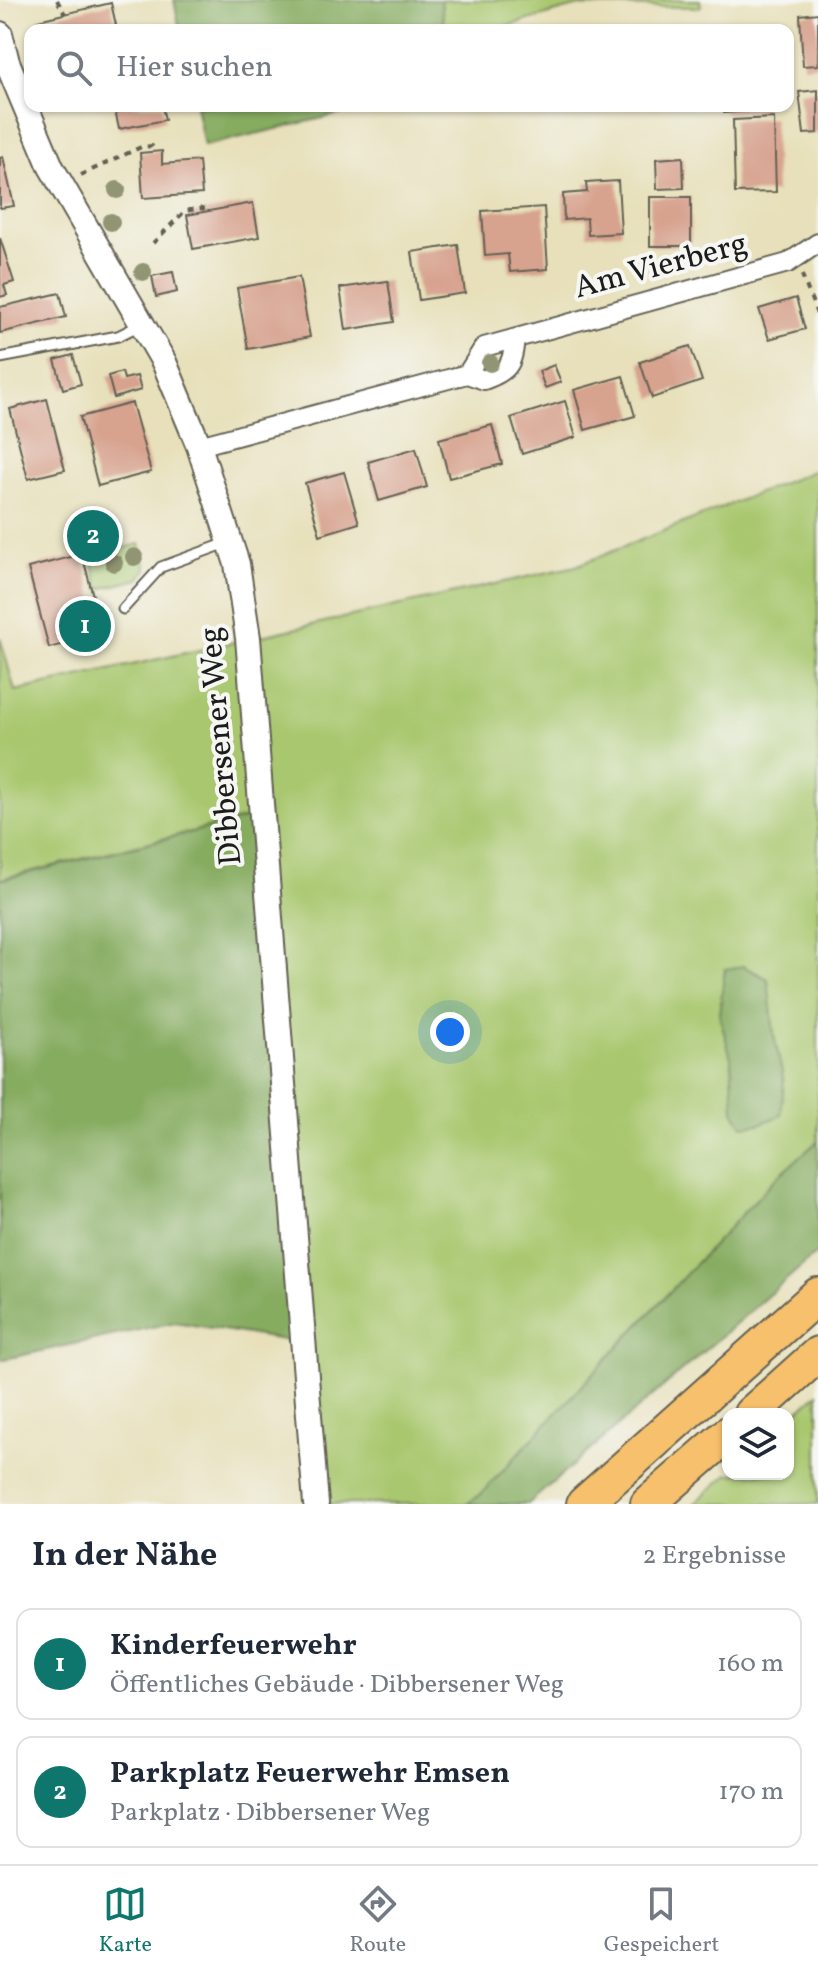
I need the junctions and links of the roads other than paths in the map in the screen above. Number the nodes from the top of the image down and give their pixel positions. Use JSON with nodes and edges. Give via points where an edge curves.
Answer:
{"nodes":[{"id":1,"x":0,"y":34,"type":"edge"},
{"id":2,"x":24,"y":103,"type":"edge"},
{"id":3,"x":28,"y":112,"type":"edge"},
{"id":4,"x":818,"y":243,"type":"edge"},
{"id":5,"x":142,"y":324,"type":"junction"},
{"id":6,"x":515,"y":339,"type":"junction"},
{"id":7,"x":0,"y":358,"type":"edge"},
{"id":8,"x":467,"y":374,"type":"junction"},
{"id":9,"x":199,"y":446,"type":"junction"},
{"id":10,"x":230,"y":542,"type":"junction"},
{"id":11,"x":123,"y":609,"type":"dead end"},
{"id":12,"x":818,"y":1295,"type":"edge"},
{"id":13,"x":818,"y":1354,"type":"edge"},
{"id":14,"x":758,"y":1408,"type":"edge"},
{"id":15,"x":722,"y":1439,"type":"edge"},
{"id":16,"x":316,"y":1504,"type":"edge"},
{"id":17,"x":584,"y":1504,"type":"edge"},
{"id":18,"x":648,"y":1504,"type":"edge"}],
"edges":[{"from":1,"to":2,"type":"street","name":"Dibbersener Weg"},
{"from":3,"to":5,"type":"street","name":"Dibbersener Weg","via":[[51,167]]},
{"from":4,"to":6,"type":"street","name":"Am Vierberg","via":[[788,263]]},
{"from":5,"to":7,"type":"lane","via":[[118,336]]},
{"from":5,"to":9,"type":"street","name":"Dibbersener Weg"},
{"from":6,"to":8,"type":"street","name":"Am Vierberg","via":[[484,347]]},
{"from":6,"to":8,"type":"street","via":[[505,372],[484,380]]},
{"from":8,"to":9,"type":"street"},
{"from":9,"to":10,"type":"street","name":"Dibbersener Weg"},
{"from":10,"to":11,"type":"lane","via":[[161,567]]},
{"from":10,"to":16,"type":"street","name":"Dibbersener Weg","via":[[248,638]]},
{"from":12,"to":17,"type":"highway"},
{"from":13,"to":14,"type":"highway"},
{"from":15,"to":18,"type":"highway"}]}
